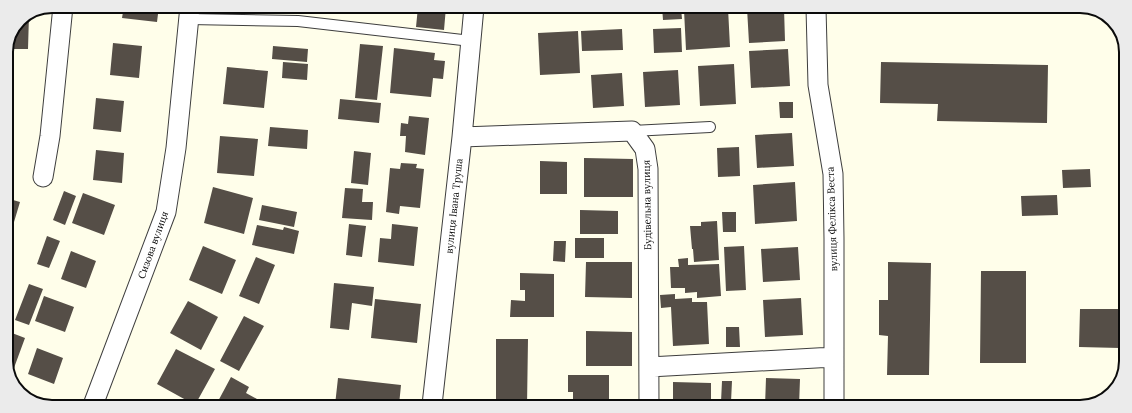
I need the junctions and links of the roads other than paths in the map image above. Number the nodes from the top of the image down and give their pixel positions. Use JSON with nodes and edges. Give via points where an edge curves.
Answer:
{"nodes":[{"id":1,"x":62,"y":13,"type":"edge"},
{"id":2,"x":190,"y":13,"type":"edge"},
{"id":3,"x":473,"y":13,"type":"edge"},
{"id":4,"x":816,"y":13,"type":"edge"},
{"id":5,"x":471,"y":41,"type":"junction"},
{"id":6,"x":710,"y":127,"type":"dead end"},
{"id":7,"x":632,"y":131,"type":"junction"},
{"id":8,"x":462,"y":137,"type":"junction"},
{"id":9,"x":43,"y":177,"type":"dead end"},
{"id":10,"x":834,"y":357,"type":"junction"},
{"id":11,"x":649,"y":367,"type":"junction"},
{"id":12,"x":95,"y":400,"type":"edge"},
{"id":13,"x":433,"y":400,"type":"edge"},
{"id":14,"x":649,"y":400,"type":"edge"},
{"id":15,"x":834,"y":400,"type":"edge"}],
"edges":[{"from":1,"to":9,"type":"street","via":[[50,136]]},
{"from":2,"to":5,"type":"lane","via":[[298,21]]},
{"from":2,"to":12,"type":"street","name":"Сизова вулиця","via":[[176,148],[166,212]]},
{"from":3,"to":5,"type":"street","name":"вулиця Івана Труша"},
{"from":4,"to":10,"type":"street","name":"вулиця Фелікса Веста","via":[[818,85],[832,174]]},
{"from":5,"to":8,"type":"street","name":"вулиця Івана Труша"},
{"from":6,"to":7,"type":"lane"},
{"from":7,"to":8,"type":"street"},
{"from":7,"to":11,"type":"street","name":"Будівельна вулиця","via":[[645,149],[648,169]]},
{"from":8,"to":13,"type":"street","name":"вулиця Івана Труша"},
{"from":10,"to":11,"type":"street"},
{"from":10,"to":15,"type":"street","name":"вулиця Фелікса Веста"},
{"from":11,"to":14,"type":"street","name":"Будівельна вулиця"}]}
